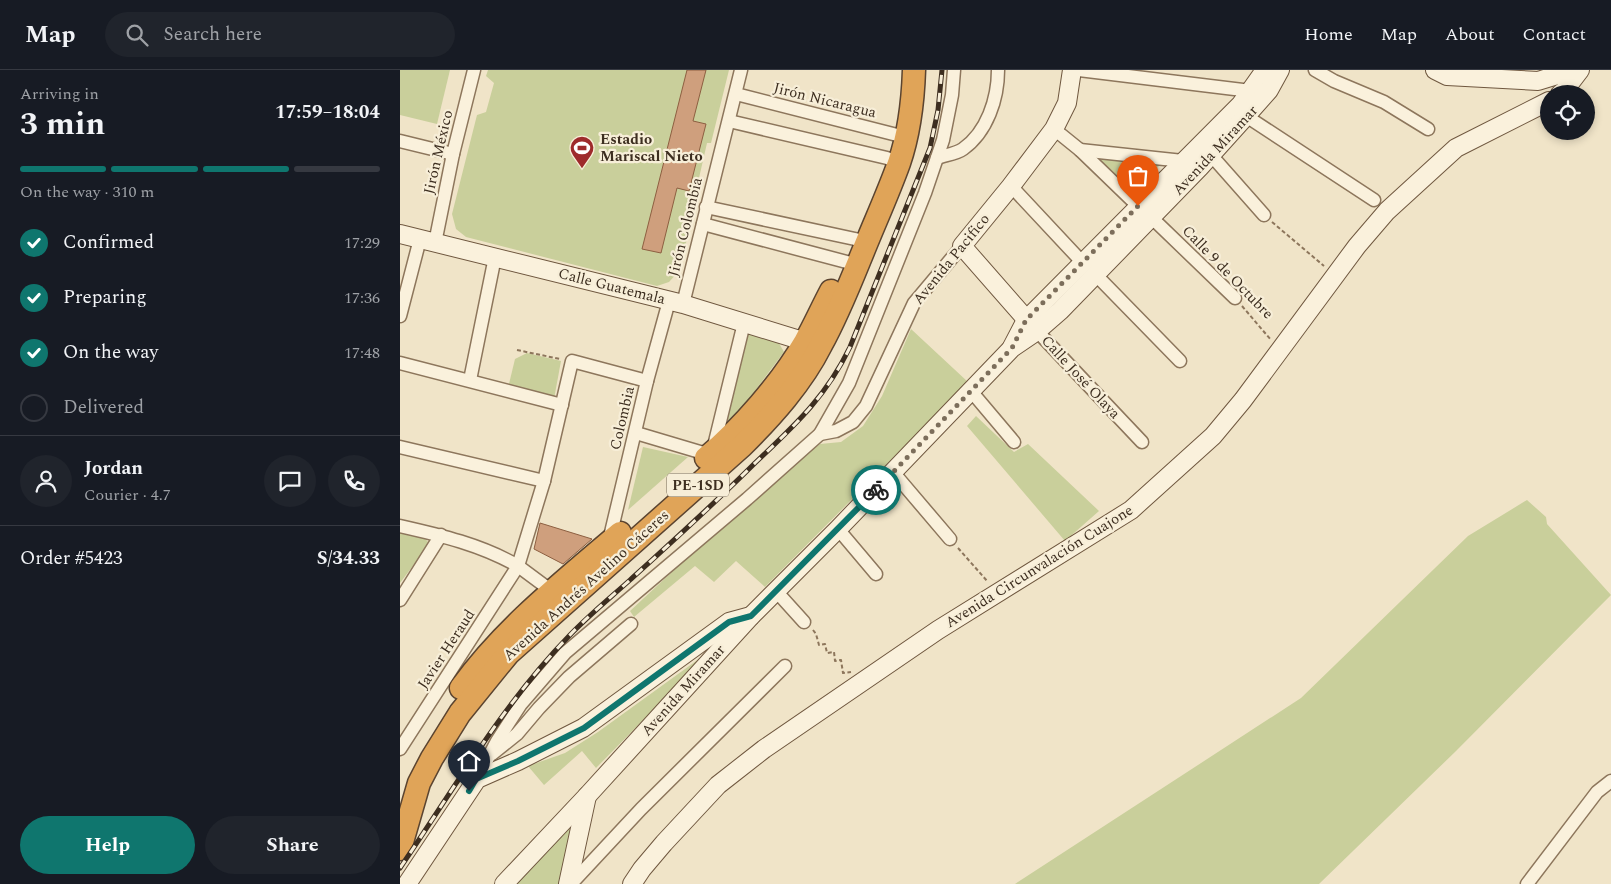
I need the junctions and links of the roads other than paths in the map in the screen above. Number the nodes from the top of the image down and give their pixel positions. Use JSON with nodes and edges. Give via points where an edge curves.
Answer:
{"nodes":[{"id":1,"x":474,"y":70,"type":"edge"},
{"id":2,"x":741,"y":70,"type":"edge"},
{"id":3,"x":901,"y":70,"type":"edge"},
{"id":4,"x":914,"y":70,"type":"edge"},
{"id":5,"x":954,"y":70,"type":"edge"},
{"id":6,"x":998,"y":70,"type":"edge"},
{"id":7,"x":1072,"y":70,"type":"edge"},
{"id":8,"x":1079,"y":70,"type":"edge"},
{"id":9,"x":1265,"y":70,"type":"edge"},
{"id":10,"x":1280,"y":70,"type":"edge"},
{"id":11,"x":1315,"y":70,"type":"edge"},
{"id":12,"x":1435,"y":70,"type":"edge"},
{"id":13,"x":1574,"y":70,"type":"edge"},
{"id":14,"x":1580,"y":70,"type":"edge"},
{"id":15,"x":1569,"y":85,"type":"edge"},
{"id":16,"x":1251,"y":91,"type":"junction"},
{"id":17,"x":736,"y":94,"type":"junction"},
{"id":18,"x":1540,"y":106,"type":"edge"},
{"id":19,"x":1246,"y":116,"type":"junction"},
{"id":20,"x":729,"y":121,"type":"junction"},
{"id":21,"x":1054,"y":129,"type":"junction"},
{"id":22,"x":1428,"y":130,"type":"dead end"},
{"id":23,"x":899,"y":135,"type":"junction"},
{"id":24,"x":400,"y":141,"type":"edge"},
{"id":25,"x":1080,"y":150,"type":"junction"},
{"id":26,"x":453,"y":154,"type":"junction"},
{"id":27,"x":1211,"y":155,"type":"junction"},
{"id":28,"x":937,"y":158,"type":"junction"},
{"id":29,"x":893,"y":160,"type":"junction"},
{"id":30,"x":1183,"y":161,"type":"junction"},
{"id":31,"x":1012,"y":186,"type":"junction"},
{"id":32,"x":1374,"y":200,"type":"dead end"},
{"id":33,"x":706,"y":207,"type":"junction"},
{"id":34,"x":1145,"y":212,"type":"junction"},
{"id":35,"x":1264,"y":215,"type":"road end"},
{"id":36,"x":703,"y":224,"type":"junction"},
{"id":37,"x":400,"y":234,"type":"edge"},
{"id":38,"x":428,"y":241,"type":"junction"},
{"id":39,"x":861,"y":241,"type":"junction"},
{"id":40,"x":962,"y":246,"type":"junction"},
{"id":41,"x":495,"y":257,"type":"junction"},
{"id":42,"x":852,"y":262,"type":"junction"},
{"id":43,"x":1082,"y":262,"type":"junction"},
{"id":44,"x":1096,"y":274,"type":"junction"},
{"id":45,"x":1235,"y":298,"type":"road end"},
{"id":46,"x":676,"y":302,"type":"junction"},
{"id":47,"x":400,"y":316,"type":"edge"},
{"id":48,"x":744,"y":323,"type":"junction"},
{"id":49,"x":1032,"y":326,"type":"junction"},
{"id":50,"x":813,"y":344,"type":"junction"},
{"id":51,"x":1180,"y":360,"type":"dead end"},
{"id":52,"x":400,"y":363,"type":"edge"},
{"id":53,"x":470,"y":380,"type":"junction"},
{"id":54,"x":647,"y":381,"type":"junction"},
{"id":55,"x":971,"y":391,"type":"junction"},
{"id":56,"x":562,"y":405,"type":"junction"},
{"id":57,"x":636,"y":433,"type":"junction"},
{"id":58,"x":820,"y":434,"type":"junction"},
{"id":59,"x":1014,"y":442,"type":"dead end"},
{"id":60,"x":1142,"y":442,"type":"dead end"},
{"id":61,"x":400,"y":447,"type":"edge"},
{"id":62,"x":711,"y":454,"type":"junction"},
{"id":63,"x":893,"y":472,"type":"junction"},
{"id":64,"x":544,"y":481,"type":"junction"},
{"id":65,"x":400,"y":526,"type":"edge"},
{"id":66,"x":838,"y":529,"type":"junction"},
{"id":67,"x":441,"y":535,"type":"junction"},
{"id":68,"x":950,"y":539,"type":"road end"},
{"id":69,"x":609,"y":543,"type":"junction"},
{"id":70,"x":518,"y":566,"type":"junction"},
{"id":71,"x":876,"y":574,"type":"dead end"},
{"id":72,"x":776,"y":591,"type":"junction"},
{"id":73,"x":559,"y":596,"type":"junction"},
{"id":74,"x":400,"y":600,"type":"edge"},
{"id":75,"x":751,"y":616,"type":"junction"},
{"id":76,"x":804,"y":622,"type":"road end"},
{"id":77,"x":631,"y":624,"type":"dead end"},
{"id":78,"x":785,"y":666,"type":"dead end"},
{"id":79,"x":400,"y":749,"type":"edge"},
{"id":80,"x":488,"y":757,"type":"junction"},
{"id":81,"x":476,"y":779,"type":"junction"},
{"id":82,"x":1611,"y":780,"type":"edge"},
{"id":83,"x":587,"y":796,"type":"junction"},
{"id":84,"x":400,"y":801,"type":"edge"},
{"id":85,"x":400,"y":850,"type":"edge"},
{"id":86,"x":407,"y":884,"type":"edge"},
{"id":87,"x":504,"y":884,"type":"edge"},
{"id":88,"x":569,"y":884,"type":"edge"},
{"id":89,"x":632,"y":884,"type":"edge"},
{"id":90,"x":1527,"y":884,"type":"edge"}],
"edges":[{"from":1,"to":26,"type":"street","name":"Jirón México"},
{"from":2,"to":17,"type":"street","name":"Jirón Colombia"},
{"from":3,"to":23,"type":"highway","name":"Avenida Andrés Avelino Cáceres","number":"PE-1SD"},
{"from":4,"to":23,"type":"highway","name":"Avenida Andrés Avelino Cáceres","number":"PE-1SD","via":[[912,99]]},
{"from":5,"to":28,"type":"street","via":[[948,117]]},
{"from":6,"to":28,"type":"street","via":[[993,104],[977,136],[961,150]]},
{"from":7,"to":21,"type":"main road","name":"Avenida Pacifico","via":[[1066,103]]},
{"from":8,"to":16,"type":"street"},
{"from":9,"to":16,"type":"main road","name":"Avenida Miramar"},
{"from":10,"to":19,"type":"main road","name":"Avenida Miramar"},
{"from":11,"to":22,"type":"street","via":[[1384,102]]},
{"from":12,"to":13,"type":"main road","via":[[1447,76],[1538,81]]},
{"from":14,"to":15,"type":"main road"},
{"from":16,"to":30,"type":"main road","name":"Avenida Miramar"},
{"from":17,"to":20,"type":"street","name":"Jirón Colombia"},
{"from":17,"to":23,"type":"street","name":"Jirón Nicaragua"},
{"from":18,"to":89,"type":"main road","name":"Avenida Circunvalación Cuajone","via":[[1456,148],[1387,211],[1244,400],[1213,436],[1131,510],[938,630],[764,749],[718,785],[664,843]]},
{"from":19,"to":27,"type":"main road","name":"Avenida Miramar"},
{"from":19,"to":32,"type":"street"},
{"from":20,"to":29,"type":"street"},
{"from":20,"to":33,"type":"street","name":"Jirón Colombia"},
{"from":21,"to":25,"type":"street","name":"Calle 9 de Octubre"},
{"from":21,"to":31,"type":"main road","name":"Avenida Pacifico"},
{"from":23,"to":29,"type":"highway","name":"Avenida Andrés Avelino Cáceres","number":"PE-1SD"},
{"from":24,"to":26,"type":"street"},
{"from":25,"to":30,"type":"street"},
{"from":25,"to":34,"type":"street","name":"Calle 9 de Octubre"},
{"from":26,"to":38,"type":"street","name":"Jirón México"},
{"from":27,"to":34,"type":"main road","name":"Avenida Miramar"},
{"from":27,"to":35,"type":"street"},
{"from":28,"to":58,"type":"street","via":[[849,384]]},
{"from":29,"to":39,"type":"highway","name":"Avenida Andrés Avelino Cáceres","number":"PE-1SD"},
{"from":30,"to":34,"type":"main road","name":"Avenida Miramar"},
{"from":31,"to":40,"type":"main road","name":"Avenida Pacifico"},
{"from":31,"to":43,"type":"street"},
{"from":33,"to":36,"type":"street","name":"Jirón Colombia"},
{"from":33,"to":39,"type":"street"},
{"from":34,"to":43,"type":"main road","name":"Avenida Miramar"},
{"from":34,"to":44,"type":"main road","name":"Avenida Miramar"},
{"from":34,"to":45,"type":"street","name":"Calle 9 de Octubre"},
{"from":36,"to":42,"type":"street"},
{"from":36,"to":46,"type":"street","name":"Jirón Colombia"},
{"from":37,"to":38,"type":"main road","name":"Calle Guatemala"},
{"from":38,"to":41,"type":"main road","name":"Calle Guatemala"},
{"from":38,"to":47,"type":"street","name":"Jirón México"},
{"from":39,"to":42,"type":"highway","name":"Avenida Andrés Avelino Cáceres","number":"PE-1SD"},
{"from":40,"to":49,"type":"main road","name":"Calle José Olaya"},
{"from":40,"to":58,"type":"street","name":"Avenida Pacifico","via":[[914,303],[866,406],[853,422],[836,431]]},
{"from":41,"to":46,"type":"main road","name":"Calle Guatemala"},
{"from":41,"to":53,"type":"street"},
{"from":42,"to":50,"type":"highway","name":"Avenida Andrés Avelino Cáceres","number":"PE-1SD"},
{"from":43,"to":49,"type":"main road","name":"Avenida Miramar"},
{"from":44,"to":49,"type":"main road","name":"Avenida Miramar","via":[[1060,311]]},
{"from":44,"to":51,"type":"street"},
{"from":46,"to":48,"type":"main road","name":"Calle Guatemala"},
{"from":46,"to":54,"type":"street","name":"Colombia"},
{"from":48,"to":50,"type":"main road","name":"Calle Guatemala"},
{"from":48,"to":62,"type":"street"},
{"from":49,"to":55,"type":"main road","name":"Avenida Miramar"},
{"from":49,"to":60,"type":"street","name":"Calle José Olaya"},
{"from":50,"to":62,"type":"highway","name":"Avenida Andrés Avelino Cáceres","number":"PE-1SD"},
{"from":50,"to":73,"type":"highway","name":"Avenida Andrés Avelino Cáceres","number":"PE-1SD","via":[[801,377],[765,423],[742,446]]},
{"from":52,"to":53,"type":"street"},
{"from":53,"to":56,"type":"street"},
{"from":54,"to":56,"type":"street","name":"Javier Heraud","via":[[572,361]]},
{"from":54,"to":57,"type":"street","name":"Colombia"},
{"from":55,"to":59,"type":"street"},
{"from":55,"to":63,"type":"main road","name":"Avenida Miramar"},
{"from":56,"to":64,"type":"street","name":"Javier Heraud"},
{"from":57,"to":62,"type":"street"},
{"from":57,"to":69,"type":"street","name":"Colombia"},
{"from":58,"to":80,"type":"street","via":[[566,653],[521,704]]},
{"from":61,"to":64,"type":"street"},
{"from":62,"to":69,"type":"highway","name":"Avenida Andrés Avelino Cáceres","number":"PE-1SD"},
{"from":63,"to":66,"type":"main road","name":"Avenida Miramar"},
{"from":63,"to":68,"type":"street"},
{"from":64,"to":70,"type":"street","name":"Javier Heraud"},
{"from":65,"to":67,"type":"street"},
{"from":66,"to":71,"type":"street"},
{"from":66,"to":72,"type":"main road","name":"Avenida Miramar"},
{"from":67,"to":70,"type":"street","via":[[500,555]]},
{"from":67,"to":74,"type":"street"},
{"from":69,"to":73,"type":"highway","name":"Avenida Andrés Avelino Cáceres","number":"PE-1SD"},
{"from":70,"to":73,"type":"street"},
{"from":70,"to":79,"type":"street","name":"Javier Heraud"},
{"from":72,"to":75,"type":"main road","name":"Avenida Miramar"},
{"from":72,"to":76,"type":"street"},
{"from":73,"to":84,"type":"highway","name":"Avenida Andrés Avelino Cáceres","number":"PE-1SD","via":[[485,656],[467,679],[420,753]]},
{"from":73,"to":85,"type":"highway","name":"Avenida Andrés Avelino Cáceres","number":"PE-1SD","via":[[460,713],[419,783]]},
{"from":75,"to":81,"type":"main road","via":[[729,622],[584,728]]},
{"from":75,"to":83,"type":"main road","name":"Avenida Miramar"},
{"from":77,"to":80,"type":"street","via":[[569,676],[517,734]]},
{"from":78,"to":88,"type":"street"},
{"from":80,"to":81,"type":"street"},
{"from":81,"to":86,"type":"main road"},
{"from":82,"to":90,"type":"street","via":[[1597,792]]},
{"from":83,"to":87,"type":"main road","name":"Avenida Miramar"},
{"from":83,"to":88,"type":"main road"}]}
